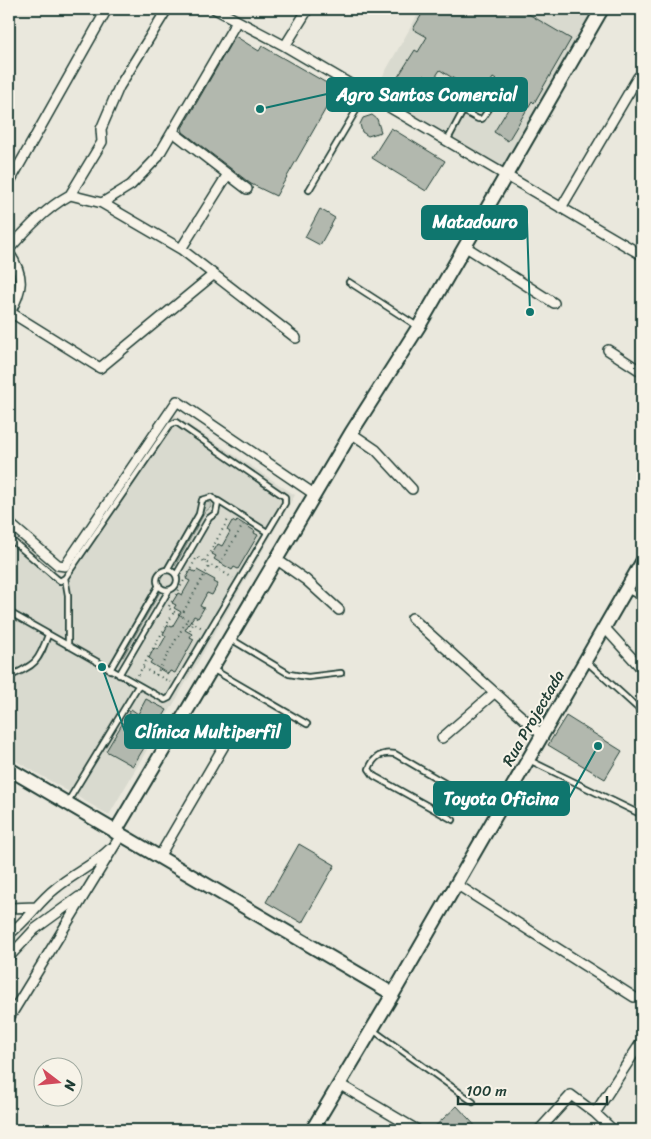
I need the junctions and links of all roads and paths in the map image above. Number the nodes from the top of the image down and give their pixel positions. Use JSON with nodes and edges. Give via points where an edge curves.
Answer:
{"nodes":[{"id":1,"x":107,"y":9,"type":"edge"},
{"id":2,"x":167,"y":9,"type":"edge"},
{"id":3,"x":215,"y":9,"type":"edge"},
{"id":4,"x":308,"y":9,"type":"edge"},
{"id":5,"x":602,"y":9,"type":"edge"},
{"id":6,"x":237,"y":21,"type":"junction"},
{"id":7,"x":285,"y":46,"type":"junction"},
{"id":8,"x":638,"y":77,"type":"dead end"},
{"id":9,"x":500,"y":93,"type":"dead end"},
{"id":10,"x":366,"y":94,"type":"junction"},
{"id":11,"x":434,"y":94,"type":"dead end"},
{"id":12,"x":463,"y":111,"type":"junction"},
{"id":13,"x":173,"y":132,"type":"junction"},
{"id":14,"x":447,"y":142,"type":"junction"},
{"id":15,"x":228,"y":174,"type":"junction"},
{"id":16,"x":506,"y":177,"type":"junction"},
{"id":17,"x":9,"y":184,"type":"edge"},
{"id":18,"x":247,"y":190,"type":"dead end"},
{"id":19,"x":309,"y":190,"type":"dead end"},
{"id":20,"x":70,"y":195,"type":"junction"},
{"id":21,"x":102,"y":203,"type":"junction"},
{"id":22,"x":561,"y":208,"type":"junction"},
{"id":23,"x":466,"y":247,"type":"junction"},
{"id":24,"x":180,"y":249,"type":"junction"},
{"id":25,"x":9,"y":251,"type":"edge"},
{"id":26,"x":642,"y":255,"type":"edge"},
{"id":27,"x":213,"y":275,"type":"junction"},
{"id":28,"x":349,"y":282,"type":"dead end"},
{"id":29,"x":554,"y":303,"type":"dead end"},
{"id":30,"x":9,"y":313,"type":"edge"},
{"id":31,"x":419,"y":326,"type":"junction"},
{"id":32,"x":296,"y":338,"type":"dead end"},
{"id":33,"x":608,"y":350,"type":"dead end"},
{"id":34,"x":642,"y":372,"type":"edge"},
{"id":35,"x":351,"y":433,"type":"junction"},
{"id":36,"x":412,"y":489,"type":"dead end"},
{"id":37,"x":314,"y":494,"type":"junction"},
{"id":38,"x":216,"y":500,"type":"junction"},
{"id":39,"x":232,"y":513,"type":"dead end"},
{"id":40,"x":245,"y":521,"type":"dead end"},
{"id":41,"x":9,"y":523,"type":"edge"},
{"id":42,"x":267,"y":532,"type":"junction"},
{"id":43,"x":9,"y":538,"type":"edge"},
{"id":44,"x":194,"y":555,"type":"dead end"},
{"id":45,"x":276,"y":560,"type":"junction"},
{"id":46,"x":204,"y":561,"type":"junction"},
{"id":47,"x":642,"y":562,"type":"edge"},
{"id":48,"x":210,"y":565,"type":"junction"},
{"id":49,"x":216,"y":568,"type":"junction"},
{"id":50,"x":225,"y":569,"type":"dead end"},
{"id":51,"x":166,"y":570,"type":"junction"},
{"id":52,"x":223,"y":572,"type":"junction"},
{"id":53,"x":178,"y":577,"type":"junction"},
{"id":54,"x":65,"y":578,"type":"junction"},
{"id":55,"x":235,"y":579,"type":"dead end"},
{"id":56,"x":159,"y":585,"type":"junction"},
{"id":57,"x":626,"y":589,"type":"junction"},
{"id":58,"x":170,"y":590,"type":"junction"},
{"id":59,"x":170,"y":596,"type":"dead end"},
{"id":60,"x":642,"y":598,"type":"edge"},
{"id":61,"x":165,"y":604,"type":"dead end"},
{"id":62,"x":340,"y":610,"type":"dead end"},
{"id":63,"x":9,"y":612,"type":"edge"},
{"id":64,"x":174,"y":612,"type":"junction"},
{"id":65,"x":181,"y":616,"type":"junction"},
{"id":66,"x":412,"y":618,"type":"dead end"},
{"id":67,"x":187,"y":620,"type":"junction"},
{"id":68,"x":193,"y":624,"type":"junction"},
{"id":69,"x":604,"y":627,"type":"junction"},
{"id":70,"x":190,"y":630,"type":"dead end"},
{"id":71,"x":206,"y":630,"type":"dead end"},
{"id":72,"x":48,"y":635,"type":"junction"},
{"id":73,"x":231,"y":639,"type":"junction"},
{"id":74,"x":68,"y":646,"type":"junction"},
{"id":75,"x":585,"y":660,"type":"junction"},
{"id":76,"x":142,"y":668,"type":"junction"},
{"id":77,"x":642,"y":669,"type":"edge"},
{"id":78,"x":110,"y":670,"type":"junction"},
{"id":79,"x":212,"y":670,"type":"junction"},
{"id":80,"x":132,"y":672,"type":"dead end"},
{"id":81,"x":341,"y":673,"type":"dead end"},
{"id":82,"x":119,"y":675,"type":"junction"},
{"id":83,"x":156,"y":675,"type":"junction"},
{"id":84,"x":9,"y":677,"type":"edge"},
{"id":85,"x":174,"y":684,"type":"dead end"},
{"id":86,"x":138,"y":686,"type":"junction"},
{"id":87,"x":494,"y":693,"type":"junction"},
{"id":88,"x":642,"y":712,"type":"edge"},
{"id":89,"x":307,"y":724,"type":"dead end"},
{"id":90,"x":542,"y":735,"type":"junction"},
{"id":91,"x":442,"y":738,"type":"dead end"},
{"id":92,"x":225,"y":744,"type":"dead end"},
{"id":93,"x":528,"y":760,"type":"junction"},
{"id":94,"x":9,"y":769,"type":"edge"},
{"id":95,"x":67,"y":803,"type":"junction"},
{"id":96,"x":497,"y":813,"type":"junction"},
{"id":97,"x":642,"y":815,"type":"edge"},
{"id":98,"x":453,"y":820,"type":"dead end"},
{"id":99,"x":118,"y":834,"type":"junction"},
{"id":100,"x":159,"y":857,"type":"junction"},
{"id":101,"x":456,"y":884,"type":"junction"},
{"id":102,"x":90,"y":886,"type":"junction"},
{"id":103,"x":36,"y":907,"type":"junction"},
{"id":104,"x":9,"y":908,"type":"edge"},
{"id":105,"x":9,"y":934,"type":"edge"},
{"id":106,"x":9,"y":957,"type":"edge"},
{"id":107,"x":393,"y":994,"type":"junction"},
{"id":108,"x":634,"y":997,"type":"dead end"},
{"id":109,"x":9,"y":1018,"type":"edge"},
{"id":110,"x":372,"y":1030,"type":"junction"},
{"id":111,"x":642,"y":1041,"type":"edge"},
{"id":112,"x":340,"y":1084,"type":"junction"},
{"id":113,"x":473,"y":1102,"type":"dead end"},
{"id":114,"x":596,"y":1113,"type":"junction"},
{"id":115,"x":312,"y":1130,"type":"edge"},
{"id":116,"x":416,"y":1130,"type":"edge"},
{"id":117,"x":539,"y":1130,"type":"edge"},
{"id":118,"x":614,"y":1130,"type":"edge"}],
"edges":[{"from":1,"to":17,"type":"street"},
{"from":2,"to":20,"type":"street","via":[[119,87],[101,129],[102,142]]},
{"from":3,"to":6,"type":"street"},
{"from":4,"to":7,"type":"street"},
{"from":5,"to":16,"type":"street"},
{"from":6,"to":7,"type":"street"},
{"from":6,"to":13,"type":"street"},
{"from":7,"to":10,"type":"street"},
{"from":8,"to":22,"type":"street"},
{"from":9,"to":12,"type":"lane","via":[[482,119]]},
{"from":10,"to":14,"type":"street"},
{"from":10,"to":19,"type":"lane"},
{"from":11,"to":12,"type":"lane"},
{"from":12,"to":14,"type":"lane"},
{"from":13,"to":15,"type":"street"},
{"from":13,"to":21,"type":"street","via":[[157,158],[137,178]]},
{"from":14,"to":16,"type":"street"},
{"from":15,"to":18,"type":"street"},
{"from":15,"to":24,"type":"street"},
{"from":16,"to":22,"type":"street"},
{"from":16,"to":23,"type":"street"},
{"from":20,"to":21,"type":"street"},
{"from":20,"to":25,"type":"street","via":[[34,222]]},
{"from":21,"to":24,"type":"street"},
{"from":22,"to":26,"type":"street"},
{"from":23,"to":29,"type":"street"},
{"from":23,"to":31,"type":"street"},
{"from":24,"to":27,"type":"street"},
{"from":25,"to":30,"type":"street","via":[[20,272],[19,290]]},
{"from":27,"to":30,"type":"street","via":[[100,368]]},
{"from":27,"to":32,"type":"street"},
{"from":28,"to":31,"type":"lane"},
{"from":31,"to":35,"type":"street"},
{"from":33,"to":34,"type":"street"},
{"from":35,"to":36,"type":"street","via":[[376,450]]},
{"from":35,"to":37,"type":"street"},
{"from":37,"to":41,"type":"street","via":[[177,401],[65,566],[58,564]]},
{"from":37,"to":45,"type":"street"},
{"from":38,"to":42,"type":"lane"},
{"from":38,"to":51,"type":"lane","via":[[209,496],[202,500],[199,514]]},
{"from":38,"to":53,"type":"lane","via":[[216,513],[209,518]]},
{"from":39,"to":46,"type":"path"},
{"from":40,"to":49,"type":"path"},
{"from":42,"to":54,"type":"lane","via":[[285,503],[285,497],[176,422],[170,425]]},
{"from":42,"to":86,"type":"lane","via":[[169,698],[161,700]]},
{"from":43,"to":54,"type":"lane","via":[[60,581]]},
{"from":44,"to":53,"type":"path"},
{"from":45,"to":62,"type":"street","via":[[306,580]]},
{"from":45,"to":73,"type":"street"},
{"from":46,"to":48,"type":"path"},
{"from":46,"to":64,"type":"path","via":[[197,557],[168,608]]},
{"from":47,"to":57,"type":"street","name":"Rua Projectada"},
{"from":48,"to":49,"type":"path"},
{"from":48,"to":65,"type":"path"},
{"from":49,"to":52,"type":"path"},
{"from":50,"to":52,"type":"path"},
{"from":51,"to":53,"type":"lane"},
{"from":51,"to":56,"type":"lane","via":[[158,577]]},
{"from":52,"to":55,"type":"path"},
{"from":53,"to":58,"type":"lane"},
{"from":54,"to":74,"type":"lane"},
{"from":56,"to":58,"type":"lane"},
{"from":56,"to":78,"type":"lane"},
{"from":57,"to":60,"type":"lane"},
{"from":57,"to":69,"type":"street","name":"Rua Projectada"},
{"from":58,"to":82,"type":"lane"},
{"from":59,"to":61,"type":"path"},
{"from":63,"to":72,"type":"lane"},
{"from":64,"to":65,"type":"path"},
{"from":64,"to":76,"type":"path"},
{"from":65,"to":67,"type":"path"},
{"from":66,"to":87,"type":"street"},
{"from":67,"to":68,"type":"path"},
{"from":67,"to":83,"type":"path"},
{"from":68,"to":70,"type":"path"},
{"from":68,"to":71,"type":"path"},
{"from":69,"to":75,"type":"street","name":"Rua Projectada"},
{"from":69,"to":77,"type":"street"},
{"from":72,"to":74,"type":"lane"},
{"from":72,"to":84,"type":"lane","via":[[40,657],[29,668]]},
{"from":73,"to":79,"type":"street"},
{"from":73,"to":81,"type":"lane","via":[[289,674]]},
{"from":74,"to":78,"type":"lane"},
{"from":75,"to":88,"type":"lane"},
{"from":75,"to":90,"type":"street","name":"Rua Projectada"},
{"from":76,"to":80,"type":"path","via":[[138,675]]},
{"from":76,"to":83,"type":"path"},
{"from":78,"to":82,"type":"lane"},
{"from":79,"to":89,"type":"lane"},
{"from":79,"to":99,"type":"street"},
{"from":82,"to":86,"type":"lane"},
{"from":83,"to":85,"type":"path"},
{"from":86,"to":95,"type":"lane"},
{"from":87,"to":90,"type":"street"},
{"from":87,"to":91,"type":"street"},
{"from":90,"to":93,"type":"street","name":"Rua Projectada"},
{"from":92,"to":100,"type":"street"},
{"from":93,"to":96,"type":"street","name":"Rua Projectada"},
{"from":93,"to":97,"type":"lane"},
{"from":94,"to":95,"type":"street"},
{"from":95,"to":99,"type":"street"},
{"from":96,"to":98,"type":"lane","via":[[396,754],[378,755],[372,761],[369,768],[374,776]]},
{"from":96,"to":101,"type":"street","name":"Rua Projectada"},
{"from":99,"to":100,"type":"street"},
{"from":99,"to":102,"type":"street"},
{"from":99,"to":103,"type":"street","via":[[108,851],[55,888]]},
{"from":100,"to":107,"type":"street"},
{"from":101,"to":107,"type":"street","name":"Rua Projectada"},
{"from":101,"to":108,"type":"street"},
{"from":102,"to":106,"type":"street","via":[[70,906],[35,929]]},
{"from":102,"to":109,"type":"street"},
{"from":103,"to":104,"type":"street"},
{"from":103,"to":105,"type":"street"},
{"from":107,"to":110,"type":"street","name":"Rua Projectada"},
{"from":110,"to":112,"type":"street","name":"Rua Projectada"},
{"from":110,"to":113,"type":"lane"},
{"from":111,"to":114,"type":"street"},
{"from":112,"to":115,"type":"street","name":"Rua Projectada"},
{"from":112,"to":116,"type":"street"},
{"from":114,"to":117,"type":"street","via":[[570,1095]]},
{"from":114,"to":118,"type":"street"}]}
